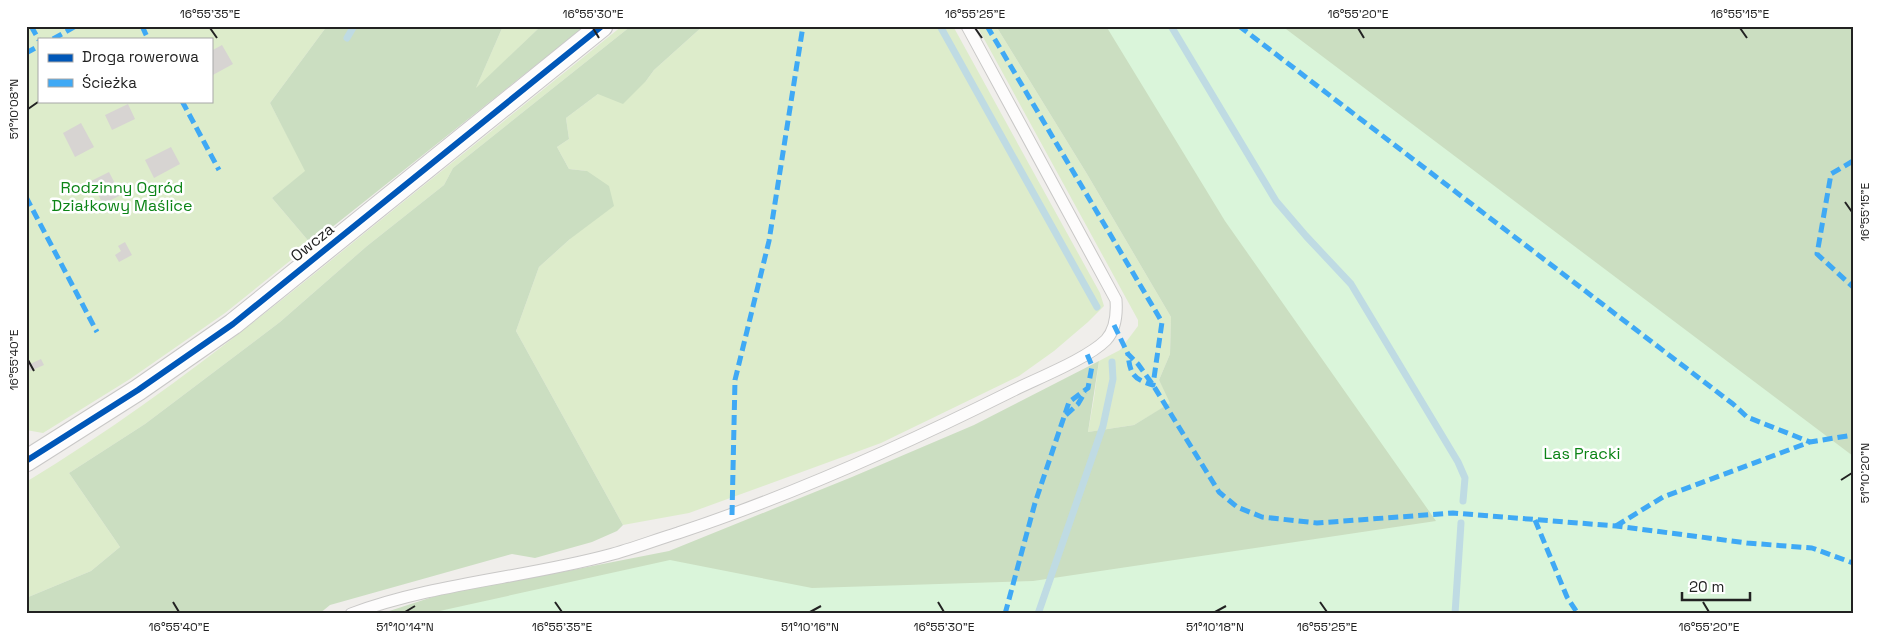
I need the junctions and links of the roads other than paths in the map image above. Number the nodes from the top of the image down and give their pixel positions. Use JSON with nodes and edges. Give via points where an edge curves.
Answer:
{"nodes":[{"id":1,"x":602,"y":26,"type":"edge"},
{"id":2,"x":967,"y":26,"type":"edge"},
{"id":3,"x":26,"y":461,"type":"edge"},
{"id":4,"x":351,"y":614,"type":"edge"}],
"edges":[{"from":1,"to":3,"type":"street","name":"Owcza","via":[[233,324],[138,390]]},
{"from":2,"to":4,"type":"lane","via":[[1116,300],[1117,315],[1107,339],[1087,354],[960,417],[744,511],[611,555],[445,588],[377,604]]}]}
